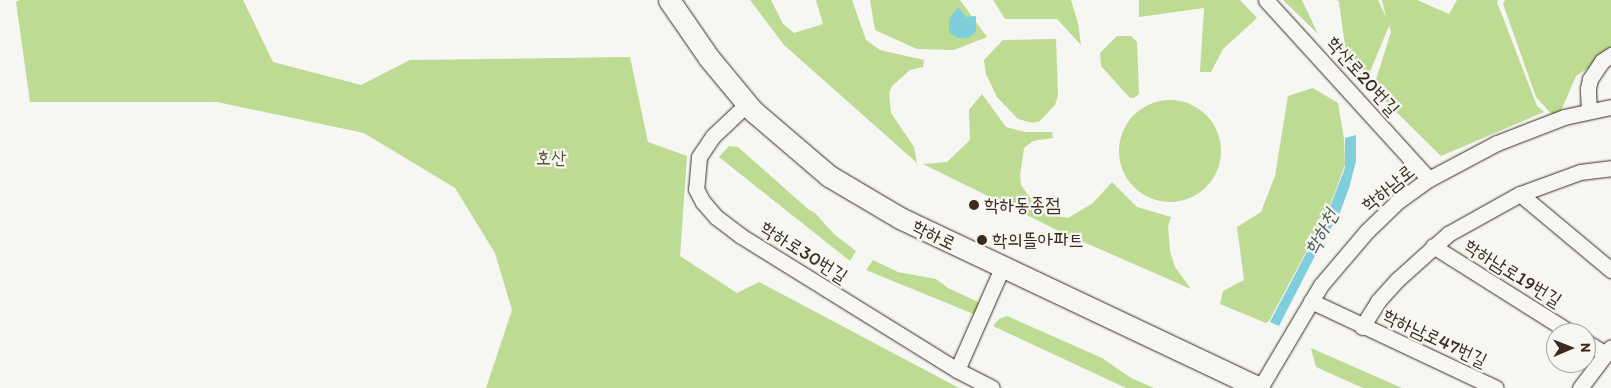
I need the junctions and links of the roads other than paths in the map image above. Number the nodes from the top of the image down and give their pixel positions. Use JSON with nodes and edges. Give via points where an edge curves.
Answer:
{"nodes":[{"id":1,"x":669,"y":0,"type":"edge"},
{"id":2,"x":1266,"y":0,"type":"edge"},
{"id":3,"x":1611,"y":55,"type":"edge"},
{"id":4,"x":746,"y":104,"type":"junction"},
{"id":5,"x":1611,"y":107,"type":"edge"},
{"id":6,"x":1589,"y":111,"type":"junction"},
{"id":7,"x":1611,"y":168,"type":"edge"},
{"id":8,"x":1429,"y":179,"type":"junction"},
{"id":9,"x":1520,"y":194,"type":"junction"},
{"id":10,"x":1433,"y":246,"type":"junction"},
{"id":11,"x":1002,"y":268,"type":"junction"},
{"id":12,"x":1611,"y":270,"type":"edge"},
{"id":13,"x":1311,"y":301,"type":"junction"},
{"id":14,"x":1555,"y":323,"type":"edge"},
{"id":15,"x":1362,"y":327,"type":"junction"},
{"id":16,"x":1596,"y":346,"type":"edge"},
{"id":17,"x":1608,"y":351,"type":"edge"},
{"id":18,"x":957,"y":370,"type":"junction"},
{"id":19,"x":992,"y":388,"type":"edge"},
{"id":20,"x":1260,"y":388,"type":"edge"},
{"id":21,"x":1496,"y":388,"type":"edge"},
{"id":22,"x":1580,"y":388,"type":"edge"}],
"edges":[{"from":1,"to":4,"type":"street","name":"학하로"},
{"from":2,"to":8,"type":"street","name":"학산로20번길"},
{"from":3,"to":6,"type":"street","via":[[1602,61],[1590,79]]},
{"from":4,"to":11,"type":"street","name":"학하로","via":[[830,176],[900,218]]},
{"from":4,"to":18,"type":"street","name":"학하로30번길","via":[[713,136],[699,157],[696,189],[703,202],[716,217],[741,236]]},
{"from":5,"to":6,"type":"street","name":"학하남로"},
{"from":6,"to":8,"type":"street","name":"학하남로","via":[[1564,117],[1497,143]]},
{"from":7,"to":9,"type":"street","name":"학하남로47번길","via":[[1580,172]]},
{"from":8,"to":13,"type":"street","name":"학하남로","via":[[1397,202],[1367,231]]},
{"from":9,"to":10,"type":"street","name":"학하남로47번길","via":[[1474,218]]},
{"from":9,"to":12,"type":"street"},
{"from":10,"to":14,"type":"street","name":"학하남로19번길"},
{"from":10,"to":15,"type":"street","name":"학하남로47번길","via":[[1378,301]]},
{"from":11,"to":18,"type":"street"},
{"from":11,"to":20,"type":"street","name":"학하로"},
{"from":13,"to":15,"type":"street"},
{"from":13,"to":20,"type":"street","name":"학하남로"},
{"from":15,"to":21,"type":"street","name":"학하남로47번길"},
{"from":16,"to":17,"type":"street"},
{"from":17,"to":22,"type":"street"},
{"from":18,"to":19,"type":"street","name":"학하로30번길"}]}
